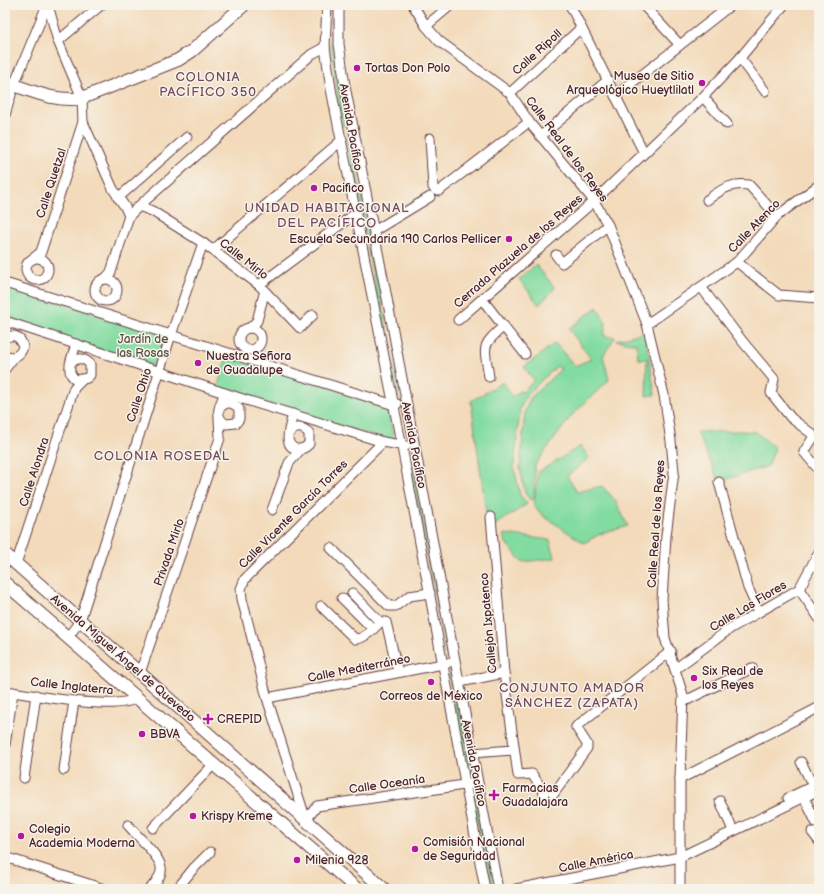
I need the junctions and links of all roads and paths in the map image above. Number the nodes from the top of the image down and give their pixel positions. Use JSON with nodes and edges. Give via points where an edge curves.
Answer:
{"nodes":[{"id":1,"x":48,"y":5,"type":"edge"},
{"id":2,"x":101,"y":5,"type":"edge"},
{"id":3,"x":244,"y":5,"type":"edge"},
{"id":4,"x":327,"y":5,"type":"edge"},
{"id":5,"x":340,"y":5,"type":"edge"},
{"id":6,"x":413,"y":5,"type":"edge"},
{"id":7,"x":451,"y":5,"type":"edge"},
{"id":8,"x":570,"y":5,"type":"edge"},
{"id":9,"x":643,"y":5,"type":"edge"},
{"id":10,"x":731,"y":5,"type":"edge"},
{"id":11,"x":784,"y":5,"type":"edge"},
{"id":12,"x":426,"y":26,"type":"junction"},
{"id":13,"x":582,"y":28,"type":"junction"},
{"id":14,"x":58,"y":41,"type":"junction"},
{"id":15,"x":679,"y":44,"type":"junction"},
{"id":16,"x":325,"y":47,"type":"junction"},
{"id":17,"x":740,"y":58,"type":"junction"},
{"id":18,"x":608,"y":80,"type":"junction"},
{"id":19,"x":9,"y":83,"type":"edge"},
{"id":20,"x":765,"y":91,"type":"dead end"},
{"id":21,"x":510,"y":93,"type":"junction"},
{"id":22,"x":615,"y":96,"type":"junction"},
{"id":23,"x":703,"y":97,"type":"junction"},
{"id":24,"x":82,"y":98,"type":"junction"},
{"id":25,"x":5,"y":115,"type":"edge"},
{"id":26,"x":83,"y":122,"type":"junction"},
{"id":27,"x":529,"y":122,"type":"junction"},
{"id":28,"x":727,"y":124,"type":"dead end"},
{"id":29,"x":353,"y":132,"type":"junction"},
{"id":30,"x":541,"y":136,"type":"junction"},
{"id":31,"x":187,"y":137,"type":"dead end"},
{"id":32,"x":341,"y":137,"type":"junction"},
{"id":33,"x":430,"y":138,"type":"dead end"},
{"id":34,"x":644,"y":152,"type":"junction"},
{"id":35,"x":819,"y":185,"type":"edge"},
{"id":36,"x":430,"y":197,"type":"dead end"},
{"id":37,"x":118,"y":198,"type":"junction"},
{"id":38,"x":706,"y":200,"type":"dead end"},
{"id":39,"x":594,"y":201,"type":"junction"},
{"id":40,"x":139,"y":206,"type":"junction"},
{"id":41,"x":356,"y":213,"type":"junction"},
{"id":42,"x":129,"y":216,"type":"junction"},
{"id":43,"x":777,"y":216,"type":"junction"},
{"id":44,"x":608,"y":225,"type":"junction"},
{"id":45,"x":374,"y":231,"type":"junction"},
{"id":46,"x":203,"y":243,"type":"junction"},
{"id":47,"x":213,"y":250,"type":"junction"},
{"id":48,"x":41,"y":252,"type":"junction"},
{"id":49,"x":556,"y":255,"type":"dead end"},
{"id":50,"x":31,"y":260,"type":"junction"},
{"id":51,"x":737,"y":262,"type":"junction"},
{"id":52,"x":47,"y":264,"type":"junction"},
{"id":53,"x":27,"y":274,"type":"junction"},
{"id":54,"x":109,"y":277,"type":"junction"},
{"id":55,"x":44,"y":279,"type":"junction"},
{"id":56,"x":5,"y":283,"type":"edge"},
{"id":57,"x":701,"y":287,"type":"junction"},
{"id":58,"x":262,"y":288,"type":"junction"},
{"id":59,"x":22,"y":289,"type":"junction"},
{"id":60,"x":39,"y":294,"type":"junction"},
{"id":61,"x":96,"y":294,"type":"junction"},
{"id":62,"x":819,"y":298,"type":"edge"},
{"id":63,"x":112,"y":299,"type":"junction"},
{"id":64,"x":482,"y":299,"type":"junction"},
{"id":65,"x":91,"y":310,"type":"junction"},
{"id":66,"x":107,"y":315,"type":"junction"},
{"id":67,"x":313,"y":315,"type":"dead end"},
{"id":68,"x":458,"y":320,"type":"dead end"},
{"id":69,"x":6,"y":321,"type":"edge"},
{"id":70,"x":257,"y":321,"type":"junction"},
{"id":71,"x":647,"y":324,"type":"junction"},
{"id":72,"x":504,"y":326,"type":"junction"},
{"id":73,"x":250,"y":328,"type":"junction"},
{"id":74,"x":28,"y":329,"type":"junction"},
{"id":75,"x":5,"y":331,"type":"edge"},
{"id":76,"x":260,"y":334,"type":"junction"},
{"id":77,"x":171,"y":335,"type":"junction"},
{"id":78,"x":5,"y":338,"type":"edge"},
{"id":79,"x":76,"y":344,"type":"junction"},
{"id":80,"x":240,"y":344,"type":"junction"},
{"id":81,"x":23,"y":347,"type":"junction"},
{"id":82,"x":257,"y":348,"type":"junction"},
{"id":83,"x":97,"y":351,"type":"junction"},
{"id":84,"x":525,"y":354,"type":"dead end"},
{"id":85,"x":10,"y":356,"type":"edge"},
{"id":86,"x":236,"y":356,"type":"junction"},
{"id":87,"x":253,"y":361,"type":"junction"},
{"id":88,"x":5,"y":369,"type":"edge"},
{"id":89,"x":70,"y":369,"type":"junction"},
{"id":90,"x":91,"y":370,"type":"junction"},
{"id":91,"x":159,"y":372,"type":"junction"},
{"id":92,"x":489,"y":377,"type":"dead end"},
{"id":93,"x":82,"y":380,"type":"junction"},
{"id":94,"x":74,"y":388,"type":"junction"},
{"id":95,"x":225,"y":393,"type":"junction"},
{"id":96,"x":246,"y":400,"type":"junction"},
{"id":97,"x":406,"y":402,"type":"junction"},
{"id":98,"x":394,"y":405,"type":"junction"},
{"id":99,"x":219,"y":414,"type":"junction"},
{"id":100,"x":240,"y":414,"type":"junction"},
{"id":101,"x":293,"y":414,"type":"junction"},
{"id":102,"x":315,"y":421,"type":"junction"},
{"id":103,"x":231,"y":425,"type":"junction"},
{"id":104,"x":220,"y":438,"type":"junction"},
{"id":105,"x":289,"y":438,"type":"junction"},
{"id":106,"x":310,"y":439,"type":"junction"},
{"id":107,"x":382,"y":442,"type":"junction"},
{"id":108,"x":414,"y":445,"type":"junction"},
{"id":109,"x":402,"y":447,"type":"junction"},
{"id":110,"x":301,"y":449,"type":"junction"},
{"id":111,"x":289,"y":464,"type":"junction"},
{"id":112,"x":819,"y":470,"type":"edge"},
{"id":113,"x":719,"y":482,"type":"dead end"},
{"id":114,"x":272,"y":510,"type":"dead end"},
{"id":115,"x":491,"y":518,"type":"dead end"},
{"id":116,"x":332,"y":548,"type":"dead end"},
{"id":117,"x":819,"y":552,"type":"edge"},
{"id":118,"x":5,"y":554,"type":"edge"},
{"id":119,"x":16,"y":564,"type":"junction"},
{"id":120,"x":5,"y":583,"type":"edge"},
{"id":121,"x":799,"y":589,"type":"junction"},
{"id":122,"x":352,"y":593,"type":"dead end"},
{"id":123,"x":430,"y":593,"type":"junction"},
{"id":124,"x":342,"y":598,"type":"dead end"},
{"id":125,"x":321,"y":606,"type":"dead end"},
{"id":126,"x":759,"y":612,"type":"junction"},
{"id":127,"x":819,"y":618,"type":"edge"},
{"id":128,"x":80,"y":620,"type":"junction"},
{"id":129,"x":380,"y":622,"type":"junction"},
{"id":130,"x":373,"y":629,"type":"junction"},
{"id":131,"x":68,"y":637,"type":"junction"},
{"id":132,"x":671,"y":651,"type":"junction"},
{"id":133,"x":456,"y":661,"type":"junction"},
{"id":134,"x":443,"y":664,"type":"junction"},
{"id":135,"x":752,"y":668,"type":"dead end"},
{"id":136,"x":675,"y":669,"type":"junction"},
{"id":137,"x":398,"y":672,"type":"junction"},
{"id":138,"x":504,"y":673,"type":"junction"},
{"id":139,"x":140,"y":674,"type":"junction"},
{"id":140,"x":460,"y":682,"type":"junction"},
{"id":141,"x":9,"y":691,"type":"edge"},
{"id":142,"x":36,"y":695,"type":"junction"},
{"id":143,"x":136,"y":698,"type":"junction"},
{"id":144,"x":267,"y":698,"type":"junction"},
{"id":145,"x":74,"y":701,"type":"junction"},
{"id":146,"x":683,"y":702,"type":"junction"},
{"id":147,"x":818,"y":708,"type":"dead end"},
{"id":148,"x":5,"y":745,"type":"edge"},
{"id":149,"x":513,"y":750,"type":"junction"},
{"id":150,"x":472,"y":753,"type":"junction"},
{"id":151,"x":801,"y":762,"type":"dead end"},
{"id":152,"x":214,"y":765,"type":"junction"},
{"id":153,"x":64,"y":770,"type":"dead end"},
{"id":154,"x":24,"y":778,"type":"dead end"},
{"id":155,"x":680,"y":779,"type":"junction"},
{"id":156,"x":478,"y":783,"type":"junction"},
{"id":157,"x":465,"y":785,"type":"junction"},
{"id":158,"x":817,"y":786,"type":"edge"},
{"id":159,"x":804,"y":797,"type":"junction"},
{"id":160,"x":720,"y":801,"type":"dead end"},
{"id":161,"x":306,"y":820,"type":"junction"},
{"id":162,"x":816,"y":822,"type":"dead end"},
{"id":163,"x":128,"y":825,"type":"dead end"},
{"id":164,"x":731,"y":826,"type":"junction"},
{"id":165,"x":153,"y":828,"type":"dead end"},
{"id":166,"x":812,"y":832,"type":"dead end"},
{"id":167,"x":819,"y":841,"type":"edge"},
{"id":168,"x":680,"y":845,"type":"junction"},
{"id":169,"x":210,"y":852,"type":"dead end"},
{"id":170,"x":5,"y":857,"type":"edge"},
{"id":171,"x":680,"y":858,"type":"junction"},
{"id":172,"x":104,"y":889,"type":"edge"},
{"id":173,"x":150,"y":889,"type":"edge"},
{"id":174,"x":177,"y":889,"type":"edge"},
{"id":175,"x":357,"y":889,"type":"edge"},
{"id":176,"x":384,"y":889,"type":"edge"},
{"id":177,"x":485,"y":889,"type":"edge"},
{"id":178,"x":498,"y":889,"type":"edge"},
{"id":179,"x":516,"y":889,"type":"edge"},
{"id":180,"x":680,"y":889,"type":"edge"}],
"edges":[{"from":1,"to":14,"type":"street"},
{"from":1,"to":19,"type":"street"},
{"from":2,"to":14,"type":"street"},
{"from":3,"to":24,"type":"main road","via":[[192,51],[178,60]]},
{"from":4,"to":16,"type":"street","name":"Avenida Pacífico"},
{"from":5,"to":29,"type":"street","name":"Avenida Pacífico","via":[[339,44]]},
{"from":6,"to":12,"type":"street","name":"Calle Real de los Reyes"},
{"from":7,"to":12,"type":"street"},
{"from":8,"to":13,"type":"street"},
{"from":9,"to":15,"type":"street"},
{"from":10,"to":15,"type":"street"},
{"from":11,"to":17,"type":"street","name":"Cerrada Plazuela de los Reyes"},
{"from":12,"to":21,"type":"street","name":"Calle Real de los Reyes","via":[[456,55]]},
{"from":13,"to":18,"type":"street"},
{"from":13,"to":21,"type":"street","name":"Calle Ripoll"},
{"from":14,"to":24,"type":"street"},
{"from":15,"to":22,"type":"street"},
{"from":16,"to":32,"type":"street","name":"Avenida Pacífico"},
{"from":16,"to":40,"type":"street","via":[[312,54]]},
{"from":17,"to":20,"type":"street"},
{"from":17,"to":23,"type":"street","name":"Cerrada Plazuela de los Reyes"},
{"from":18,"to":22,"type":"street"},
{"from":18,"to":30,"type":"street"},
{"from":19,"to":24,"type":"main road","via":[[59,99]]},
{"from":19,"to":25,"type":"street"},
{"from":21,"to":27,"type":"street","name":"Calle Real de los Reyes"},
{"from":22,"to":34,"type":"street"},
{"from":23,"to":28,"type":"street"},
{"from":23,"to":34,"type":"street","name":"Cerrada Plazuela de los Reyes"},
{"from":24,"to":26,"type":"street"},
{"from":26,"to":37,"type":"street"},
{"from":26,"to":48,"type":"street","name":"Calle Quetzal"},
{"from":27,"to":30,"type":"street","name":"Calle Real de los Reyes"},
{"from":27,"to":33,"type":"street","via":[[439,191],[433,187]]},
{"from":29,"to":32,"type":"street"},
{"from":29,"to":45,"type":"street","name":"Avenida Pacífico"},
{"from":30,"to":39,"type":"street","name":"Calle Real de los Reyes"},
{"from":31,"to":37,"type":"street"},
{"from":32,"to":41,"type":"street","name":"Avenida Pacífico"},
{"from":32,"to":47,"type":"street"},
{"from":34,"to":39,"type":"street","name":"Cerrada Plazuela de los Reyes"},
{"from":35,"to":43,"type":"street","name":"Calle Atenco"},
{"from":36,"to":45,"type":"street"},
{"from":37,"to":42,"type":"street"},
{"from":38,"to":43,"type":"street","via":[[727,186],[749,185]]},
{"from":39,"to":44,"type":"street","name":"Calle Real de los Reyes"},
{"from":39,"to":64,"type":"street","name":"Cerrada Plazuela de los Reyes"},
{"from":40,"to":42,"type":"street"},
{"from":40,"to":46,"type":"street","via":[[152,211]]},
{"from":41,"to":58,"type":"street"},
{"from":41,"to":98,"type":"street","name":"Avenida Pacífico"},
{"from":42,"to":54,"type":"street"},
{"from":43,"to":51,"type":"street","name":"Calle Atenco"},
{"from":44,"to":49,"type":"street","via":[[562,263]]},
{"from":44,"to":71,"type":"street","name":"Calle Real de los Reyes"},
{"from":45,"to":97,"type":"street","name":"Avenida Pacífico"},
{"from":46,"to":47,"type":"street","name":"Calle Mirlo"},
{"from":46,"to":77,"type":"street","name":"Calle Ohio"},
{"from":47,"to":58,"type":"street","name":"Calle Mirlo"},
{"from":48,"to":50,"type":"street"},
{"from":48,"to":52,"type":"street"},
{"from":50,"to":52,"type":"street","via":[[43,259]]},
{"from":50,"to":53,"type":"street","via":[[26,268]]},
{"from":51,"to":57,"type":"street","name":"Calle Atenco"},
{"from":51,"to":62,"type":"street","via":[[779,295]]},
{"from":52,"to":55,"type":"street","via":[[48,274]]},
{"from":53,"to":55,"type":"street","via":[[35,280]]},
{"from":53,"to":59,"type":"street"},
{"from":54,"to":61,"type":"street","via":[[96,284]]},
{"from":54,"to":63,"type":"street","via":[[117,289]]},
{"from":55,"to":60,"type":"street"},
{"from":56,"to":59,"type":"street"},
{"from":57,"to":71,"type":"street","name":"Calle Atenco"},
{"from":57,"to":112,"type":"street","via":[[742,342],[774,379],[771,393],[791,418],[812,434],[813,438],[804,452]]},
{"from":58,"to":67,"type":"street","via":[[300,328]]},
{"from":58,"to":70,"type":"street","name":"Calle Mirlo"},
{"from":59,"to":60,"type":"street"},
{"from":60,"to":65,"type":"street"},
{"from":61,"to":63,"type":"street","via":[[103,300]]},
{"from":61,"to":65,"type":"street"},
{"from":63,"to":66,"type":"street"},
{"from":64,"to":68,"type":"street","name":"Cerrada Plazuela de los Reyes"},
{"from":64,"to":72,"type":"street"},
{"from":65,"to":66,"type":"street"},
{"from":66,"to":77,"type":"street"},
{"from":69,"to":74,"type":"street"},
{"from":69,"to":75,"type":"street"},
{"from":70,"to":73,"type":"street"},
{"from":70,"to":76,"type":"street","name":"Calle Mirlo"},
{"from":71,"to":132,"type":"street","name":"Calle Real de los Reyes","via":[[672,441],[674,472],[662,600],[665,638]]},
{"from":72,"to":84,"type":"street"},
{"from":72,"to":92,"type":"street","via":[[488,339],[485,347]]},
{"from":73,"to":76,"type":"street"},
{"from":73,"to":80,"type":"street","via":[[241,333]]},
{"from":74,"to":79,"type":"street"},
{"from":74,"to":81,"type":"street"},
{"from":76,"to":82,"type":"street","via":[[261,339]]},
{"from":77,"to":86,"type":"street"},
{"from":77,"to":91,"type":"street","name":"Calle Ohio"},
{"from":78,"to":81,"type":"street","via":[[12,335],[18,337]]},
{"from":79,"to":83,"type":"street"},
{"from":79,"to":89,"type":"street"},
{"from":80,"to":82,"type":"street","via":[[247,350]]},
{"from":80,"to":86,"type":"street"},
{"from":81,"to":85,"type":"street","via":[[22,352]]},
{"from":82,"to":87,"type":"street"},
{"from":83,"to":90,"type":"street"},
{"from":83,"to":91,"type":"street"},
{"from":85,"to":88,"type":"street"},
{"from":86,"to":87,"type":"street"},
{"from":87,"to":98,"type":"street"},
{"from":89,"to":90,"type":"street","via":[[74,360],[80,358],[90,364]]},
{"from":89,"to":93,"type":"street","via":[[77,380]]},
{"from":89,"to":94,"type":"street"},
{"from":90,"to":93,"type":"street","via":[[87,378]]},
{"from":91,"to":95,"type":"street"},
{"from":91,"to":128,"type":"street","name":"Calle Ohio"},
{"from":93,"to":94,"type":"street","name":"Calle Alondra"},
{"from":94,"to":119,"type":"street","name":"Calle Alondra"},
{"from":95,"to":96,"type":"street"},
{"from":95,"to":99,"type":"street","name":"Privada Mirlo"},
{"from":96,"to":100,"type":"street"},
{"from":96,"to":101,"type":"street"},
{"from":97,"to":98,"type":"street"},
{"from":97,"to":108,"type":"street","name":"Avenida Pacífico"},
{"from":98,"to":109,"type":"street","name":"Avenida Pacífico"},
{"from":99,"to":100,"type":"street","via":[[223,404],[229,403],[235,404]]},
{"from":99,"to":103,"type":"street","via":[[226,424]]},
{"from":99,"to":104,"type":"street","name":"Privada Mirlo"},
{"from":100,"to":103,"type":"street","via":[[236,423]]},
{"from":101,"to":102,"type":"street"},
{"from":101,"to":105,"type":"street"},
{"from":102,"to":106,"type":"street"},
{"from":102,"to":107,"type":"street"},
{"from":103,"to":104,"type":"street","name":"Privada Mirlo"},
{"from":104,"to":139,"type":"street","name":"Privada Mirlo"},
{"from":105,"to":106,"type":"street","via":[[293,429],[299,427],[309,433]]},
{"from":105,"to":110,"type":"street","via":[[296,449]]},
{"from":105,"to":111,"type":"street"},
{"from":106,"to":110,"type":"street"},
{"from":107,"to":109,"type":"street"},
{"from":107,"to":144,"type":"street","name":"Calle Vicente García Torres","via":[[245,579],[241,589],[242,599]]},
{"from":108,"to":109,"type":"street"},
{"from":108,"to":133,"type":"street","name":"Avenida Pacífico"},
{"from":109,"to":123,"type":"street","name":"Avenida Pacífico"},
{"from":110,"to":111,"type":"street"},
{"from":111,"to":114,"type":"street"},
{"from":113,"to":126,"type":"street","via":[[748,588]]},
{"from":115,"to":138,"type":"street","name":"Callejón Ixpatenco"},
{"from":116,"to":123,"type":"street","via":[[389,606],[396,606],[409,596]]},
{"from":117,"to":121,"type":"street","name":"Calle Las Flores"},
{"from":118,"to":119,"type":"main road","name":"Avenida Miguel Ángel de Quevedo"},
{"from":119,"to":128,"type":"main road","name":"Avenida Miguel Ángel de Quevedo"},
{"from":120,"to":131,"type":"main road","name":"Avenida Miguel Ángel de Quevedo"},
{"from":121,"to":126,"type":"street","name":"Calle Las Flores"},
{"from":121,"to":127,"type":"street"},
{"from":122,"to":129,"type":"street"},
{"from":123,"to":134,"type":"street","name":"Avenida Pacífico"},
{"from":124,"to":130,"type":"street"},
{"from":125,"to":130,"type":"street","via":[[355,639]]},
{"from":126,"to":136,"type":"street","name":"Calle Las Flores","via":[[731,628]]},
{"from":128,"to":131,"type":"street","name":"Calle Ohio"},
{"from":128,"to":139,"type":"main road","name":"Avenida Miguel Ángel de Quevedo"},
{"from":129,"to":130,"type":"street"},
{"from":129,"to":137,"type":"street","via":[[388,624]]},
{"from":131,"to":143,"type":"main road","name":"Avenida Miguel Ángel de Quevedo"},
{"from":132,"to":136,"type":"street","name":"Calle Real de los Reyes"},
{"from":132,"to":149,"type":"street","name":"Callejón Ixpatenco","via":[[576,727],[587,748],[552,796],[545,794],[532,774],[518,775]]},
{"from":133,"to":134,"type":"street","name":"Calle Mediterráneo"},
{"from":133,"to":140,"type":"street","name":"Avenida Pacífico"},
{"from":134,"to":137,"type":"street","name":"Calle Mediterráneo"},
{"from":134,"to":157,"type":"street","name":"Avenida Pacífico"},
{"from":135,"to":146,"type":"street"},
{"from":136,"to":146,"type":"street","name":"Calle Real de los Reyes"},
{"from":137,"to":144,"type":"street","name":"Calle Mediterráneo"},
{"from":138,"to":140,"type":"street"},
{"from":138,"to":149,"type":"street","name":"Callejón Ixpatenco"},
{"from":139,"to":161,"type":"main road","name":"Avenida Miguel Ángel de Quevedo"},
{"from":140,"to":150,"type":"street","name":"Avenida Pacífico"},
{"from":141,"to":142,"type":"street","name":"Calle Inglaterra"},
{"from":141,"to":148,"type":"street"},
{"from":142,"to":145,"type":"street","name":"Calle Inglaterra"},
{"from":142,"to":154,"type":"street"},
{"from":143,"to":145,"type":"street","name":"Calle Inglaterra","via":[[121,703]]},
{"from":143,"to":152,"type":"main road","name":"Avenida Miguel Ángel de Quevedo"},
{"from":144,"to":161,"type":"street","name":"Calle Vicente García Torres"},
{"from":145,"to":153,"type":"street"},
{"from":146,"to":155,"type":"street","name":"Calle Real de los Reyes"},
{"from":147,"to":155,"type":"street"},
{"from":149,"to":150,"type":"street"},
{"from":150,"to":156,"type":"street","name":"Avenida Pacífico"},
{"from":151,"to":158,"type":"street"},
{"from":152,"to":165,"type":"street"},
{"from":152,"to":175,"type":"main road","name":"Avenida Miguel Ángel de Quevedo"},
{"from":155,"to":168,"type":"street","name":"Calle Real de los Reyes"},
{"from":156,"to":157,"type":"street","name":"Calle Oceanía"},
{"from":156,"to":178,"type":"street","name":"Avenida Pacífico"},
{"from":157,"to":161,"type":"street","name":"Calle Oceanía","via":[[317,806]]},
{"from":157,"to":177,"type":"street","name":"Avenida Pacífico"},
{"from":158,"to":159,"type":"street","name":"Calle América"},
{"from":158,"to":164,"type":"street"},
{"from":159,"to":162,"type":"street"},
{"from":159,"to":171,"type":"street","name":"Calle América"},
{"from":160,"to":164,"type":"street"},
{"from":161,"to":176,"type":"main road","name":"Avenida Miguel Ángel de Quevedo"},
{"from":163,"to":173,"type":"street","via":[[162,866],[161,873]]},
{"from":164,"to":168,"type":"street","via":[[690,846]]},
{"from":166,"to":167,"type":"street"},
{"from":168,"to":171,"type":"street","name":"Calle Real de los Reyes"},
{"from":169,"to":174,"type":"street"},
{"from":170,"to":172,"type":"street"},
{"from":171,"to":179,"type":"street","name":"Calle América"},
{"from":171,"to":180,"type":"street","name":"Calle Real de los Reyes"}]}
